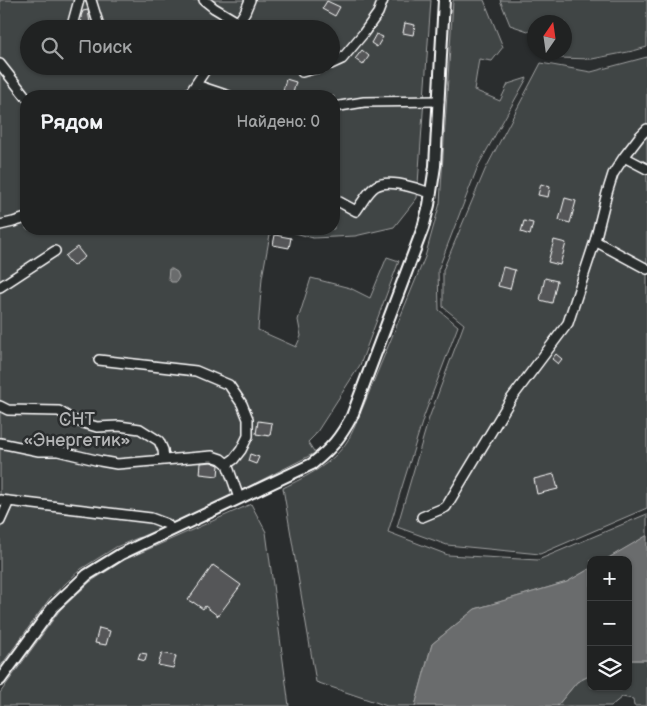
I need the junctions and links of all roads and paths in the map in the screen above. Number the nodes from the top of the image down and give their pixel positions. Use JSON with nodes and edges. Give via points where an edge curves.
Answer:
{"nodes":[{"id":1,"x":79,"y":0,"type":"edge"},
{"id":2,"x":91,"y":0,"type":"edge"},
{"id":3,"x":204,"y":0,"type":"edge"},
{"id":4,"x":250,"y":0,"type":"edge"},
{"id":5,"x":383,"y":0,"type":"edge"},
{"id":6,"x":444,"y":0,"type":"edge"},
{"id":7,"x":73,"y":20,"type":"edge"},
{"id":8,"x":97,"y":20,"type":"edge"},
{"id":9,"x":229,"y":20,"type":"edge"},
{"id":10,"x":239,"y":20,"type":"edge"},
{"id":11,"x":340,"y":60,"type":"edge"},
{"id":12,"x":0,"y":64,"type":"edge"},
{"id":13,"x":202,"y":75,"type":"edge"},
{"id":14,"x":196,"y":85,"type":"junction"},
{"id":15,"x":20,"y":90,"type":"edge"},
{"id":16,"x":192,"y":90,"type":"edge"},
{"id":17,"x":211,"y":90,"type":"edge"},
{"id":18,"x":439,"y":101,"type":"junction"},
{"id":19,"x":340,"y":106,"type":"edge"},
{"id":20,"x":647,"y":129,"type":"edge"},
{"id":21,"x":624,"y":157,"type":"junction"},
{"id":22,"x":647,"y":169,"type":"edge"},
{"id":23,"x":431,"y":193,"type":"junction"},
{"id":24,"x":340,"y":202,"type":"edge"},
{"id":25,"x":20,"y":220,"type":"edge"},
{"id":26,"x":0,"y":225,"type":"edge"},
{"id":27,"x":595,"y":241,"type":"junction"},
{"id":28,"x":55,"y":251,"type":"dead end"},
{"id":29,"x":647,"y":268,"type":"edge"},
{"id":30,"x":0,"y":286,"type":"edge"},
{"id":31,"x":99,"y":360,"type":"dead end"},
{"id":32,"x":0,"y":406,"type":"edge"},
{"id":33,"x":0,"y":443,"type":"edge"},
{"id":34,"x":164,"y":460,"type":"junction"},
{"id":35,"x":227,"y":464,"type":"junction"},
{"id":36,"x":239,"y":498,"type":"junction"},
{"id":37,"x":5,"y":501,"type":"edge"},
{"id":38,"x":422,"y":517,"type":"dead end"},
{"id":39,"x":0,"y":521,"type":"edge"},
{"id":40,"x":171,"y":530,"type":"junction"},
{"id":41,"x":0,"y":680,"type":"edge"}],
"edges":[{"from":1,"to":7,"type":"street"},
{"from":2,"to":8,"type":"street"},
{"from":3,"to":9,"type":"street"},
{"from":4,"to":10,"type":"street"},
{"from":5,"to":11,"type":"street","via":[[363,34]]},
{"from":6,"to":18,"type":"main road"},
{"from":12,"to":15,"type":"street"},
{"from":13,"to":14,"type":"street"},
{"from":14,"to":16,"type":"street"},
{"from":14,"to":17,"type":"street"},
{"from":18,"to":19,"type":"street","via":[[364,102]]},
{"from":18,"to":23,"type":"main road"},
{"from":20,"to":21,"type":"street"},
{"from":21,"to":22,"type":"street"},
{"from":21,"to":27,"type":"street","via":[[613,174]]},
{"from":23,"to":24,"type":"street","via":[[385,184],[376,186],[356,211]]},
{"from":23,"to":36,"type":"main road","via":[[423,228],[352,416],[341,436],[312,464]]},
{"from":25,"to":26,"type":"street"},
{"from":27,"to":29,"type":"street"},
{"from":27,"to":38,"type":"street","via":[[568,323],[511,399],[446,507]]},
{"from":28,"to":30,"type":"street"},
{"from":31,"to":35,"type":"street","via":[[196,371],[229,385],[248,419],[248,436],[241,450]]},
{"from":32,"to":34,"type":"street","via":[[8,410],[59,412],[73,420],[97,426],[140,429],[159,441],[164,450]]},
{"from":33,"to":34,"type":"street","via":[[117,464]]},
{"from":34,"to":35,"type":"street","via":[[212,456]]},
{"from":35,"to":36,"type":"street"},
{"from":36,"to":40,"type":"main road"},
{"from":37,"to":39,"type":"street"},
{"from":37,"to":40,"type":"street","via":[[150,518],[167,524]]},
{"from":40,"to":41,"type":"main road","via":[[87,575],[53,607]]}]}
